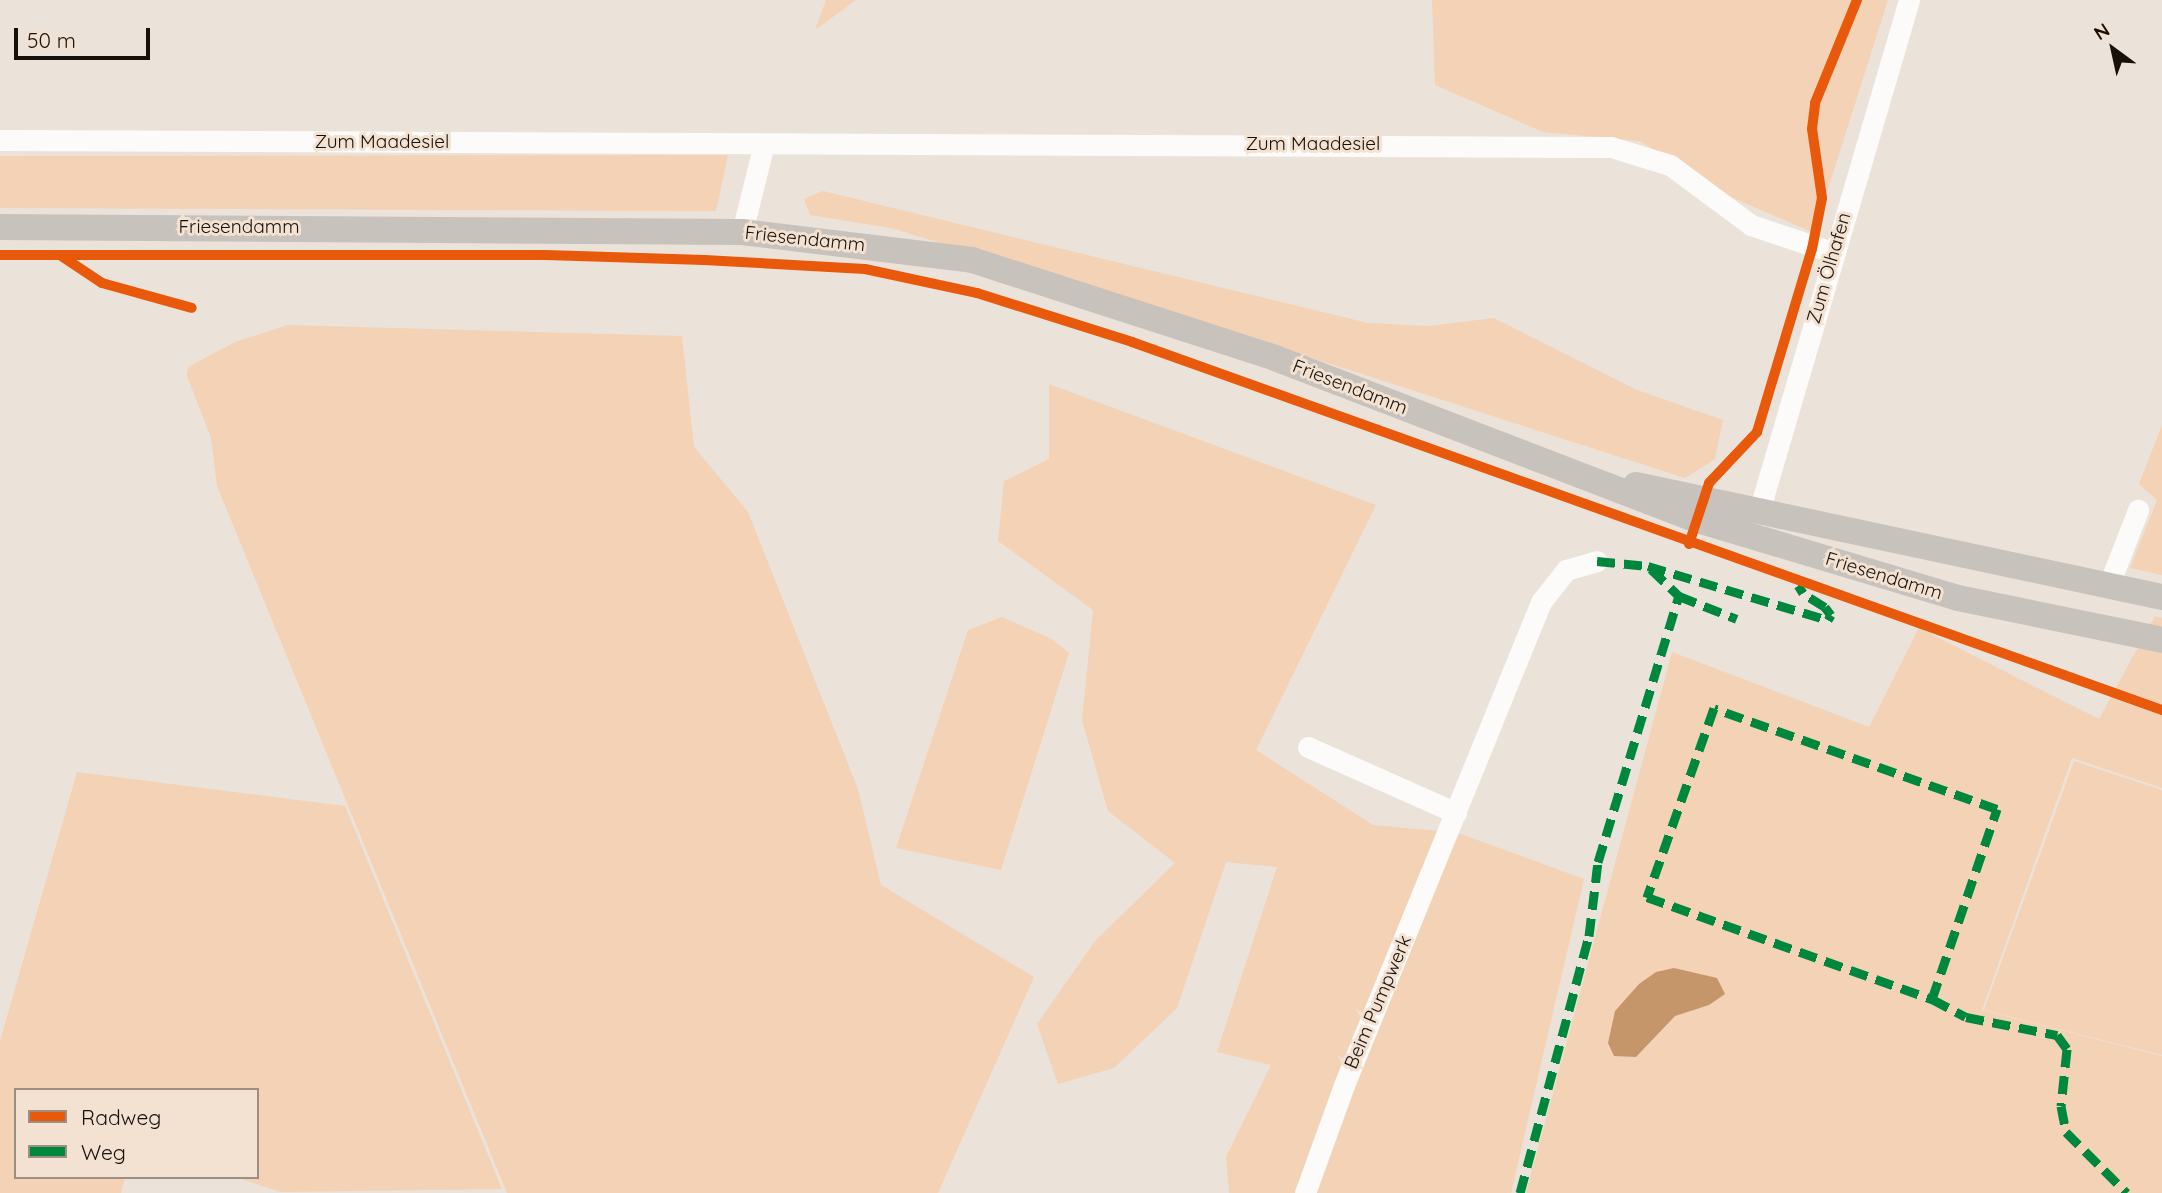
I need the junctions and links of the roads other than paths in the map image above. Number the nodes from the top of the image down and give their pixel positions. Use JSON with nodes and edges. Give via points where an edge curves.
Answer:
{"nodes":[{"id":1,"x":1909,"y":0,"type":"edge"},
{"id":2,"x":0,"y":140,"type":"edge"},
{"id":3,"x":764,"y":144,"type":"junction"},
{"id":4,"x":0,"y":227,"type":"edge"},
{"id":5,"x":742,"y":232,"type":"junction"},
{"id":6,"x":1834,"y":253,"type":"junction"},
{"id":7,"x":1572,"y":474,"type":"junction"},
{"id":8,"x":1759,"y":509,"type":"junction"},
{"id":9,"x":2138,"y":510,"type":"dead end"},
{"id":10,"x":1752,"y":537,"type":"junction"},
{"id":11,"x":1597,"y":561,"type":"dead end"},
{"id":12,"x":2108,"y":587,"type":"junction"},
{"id":13,"x":2162,"y":597,"type":"edge"},
{"id":14,"x":2162,"y":640,"type":"edge"},
{"id":15,"x":1308,"y":747,"type":"dead end"},
{"id":16,"x":1456,"y":813,"type":"junction"},
{"id":17,"x":1306,"y":1193,"type":"edge"}],
"edges":[{"from":1,"to":6,"type":"street","name":"Zum Ölhafen"},
{"from":2,"to":3,"type":"street","name":"Zum Maadesiel"},
{"from":3,"to":5,"type":"street"},
{"from":3,"to":6,"type":"street","name":"Zum Maadesiel","via":[[1611,147],[1670,165],[1751,225]]},
{"from":4,"to":5,"type":"main road","name":"Friesendamm"},
{"from":5,"to":7,"type":"main road","name":"Friesendamm","via":[[972,260],[1275,358]]},
{"from":6,"to":8,"type":"street","name":"Zum Ölhafen"},
{"from":7,"to":8,"type":"main road","name":"Friesendamm"},
{"from":7,"to":10,"type":"main road","name":"Friesendamm"},
{"from":8,"to":10,"type":"street","name":"Zum Ölhafen"},
{"from":8,"to":12,"type":"main road","name":"Friesendamm"},
{"from":9,"to":12,"type":"street"},
{"from":10,"to":14,"type":"main road","name":"Friesendamm","via":[[1958,598]]},
{"from":11,"to":16,"type":"street","name":"Beim Pumpwerk","via":[[1566,570],[1541,602]]},
{"from":12,"to":13,"type":"main road","name":"Friesendamm"},
{"from":15,"to":16,"type":"street"},
{"from":16,"to":17,"type":"street","name":"Beim Pumpwerk","via":[[1344,1085]]}]}
